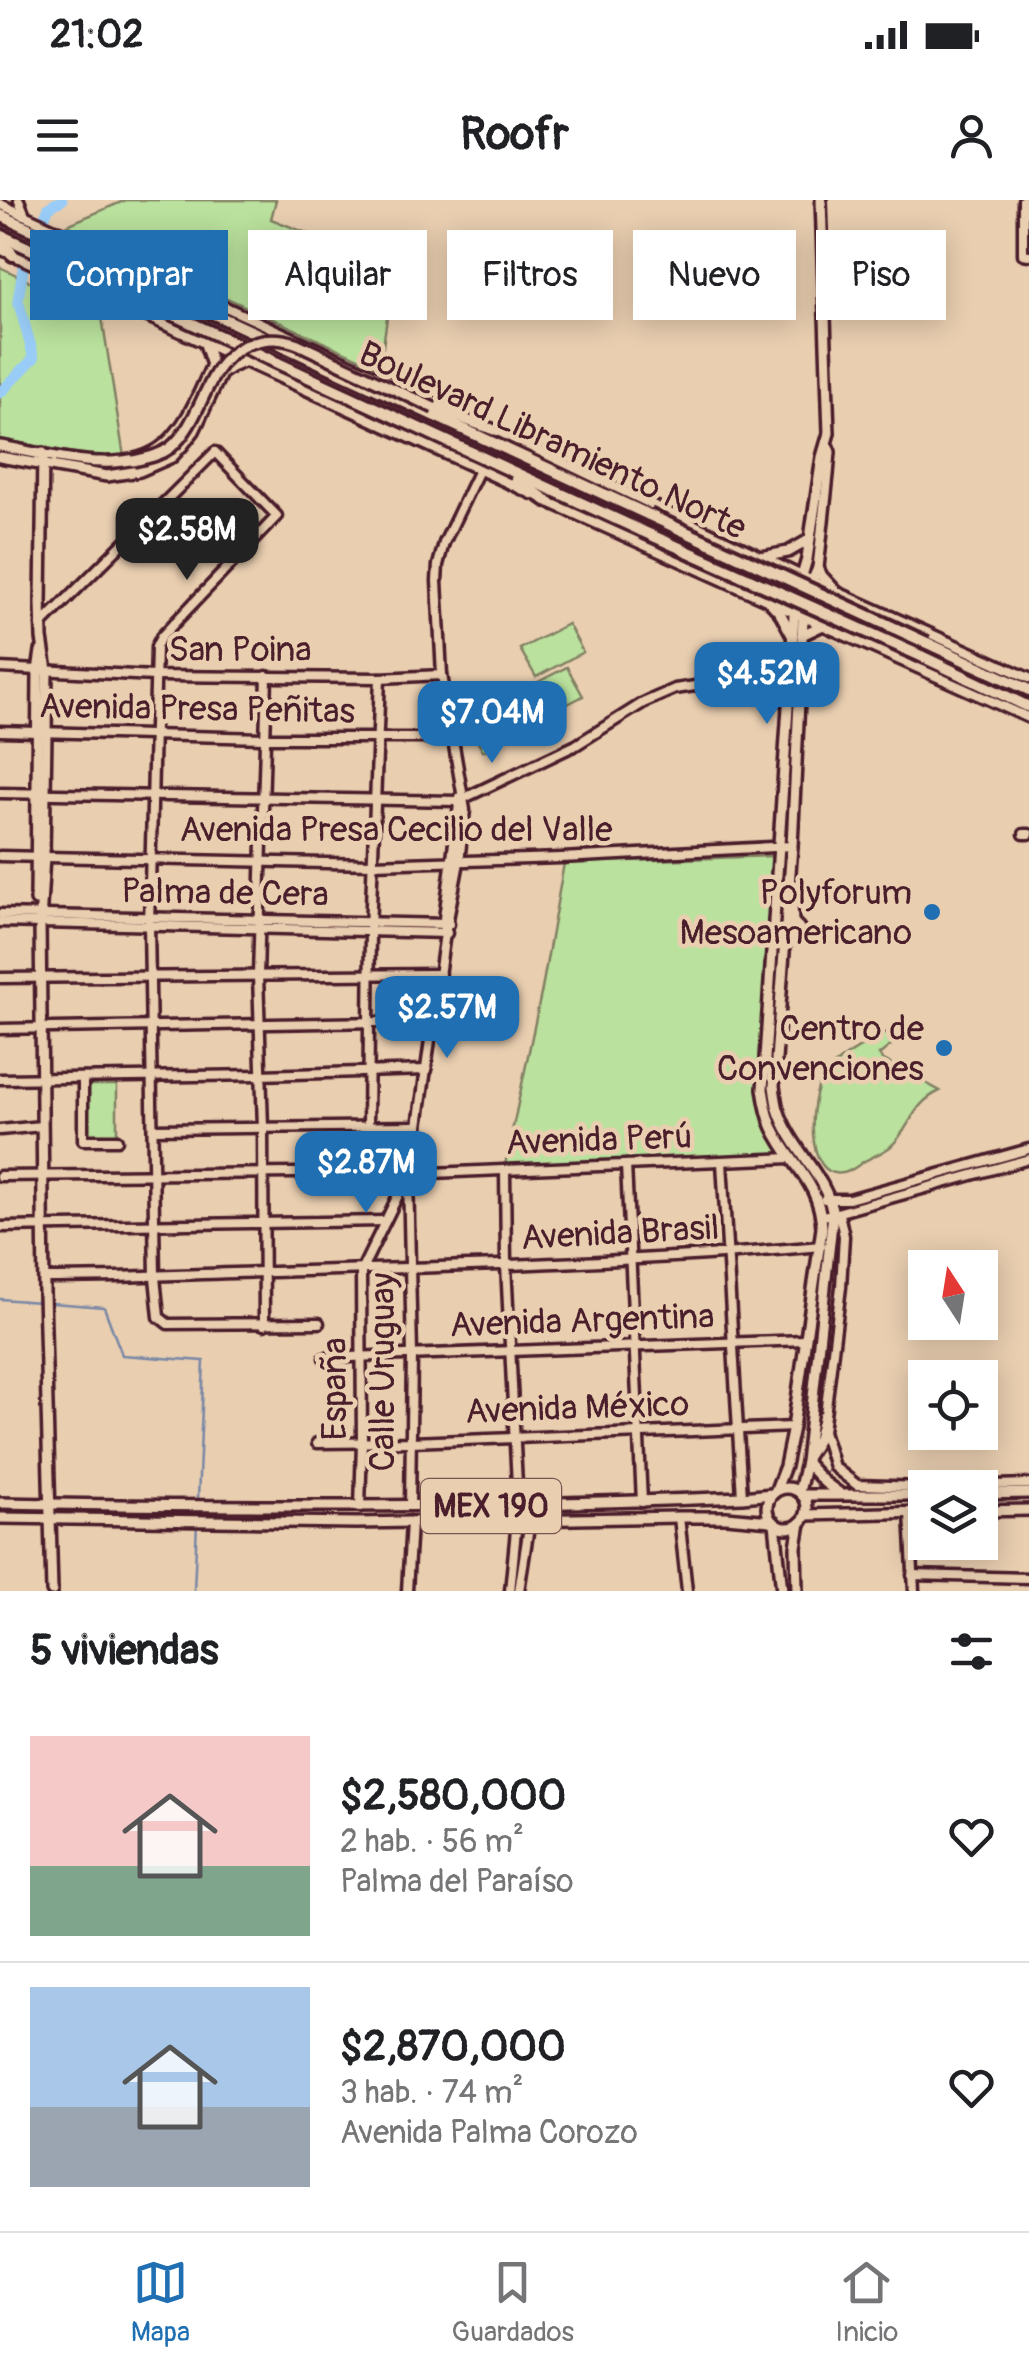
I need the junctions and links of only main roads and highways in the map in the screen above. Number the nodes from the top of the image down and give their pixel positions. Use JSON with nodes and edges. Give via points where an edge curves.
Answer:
{"nodes":[{"id":1,"x":820,"y":200,"type":"edge"},
{"id":2,"x":8,"y":205,"type":"edge"},
{"id":3,"x":0,"y":237,"type":"edge"},
{"id":4,"x":205,"y":344,"type":"road end"},
{"id":5,"x":243,"y":362,"type":"road end"},
{"id":6,"x":494,"y":430,"type":"road end"},
{"id":7,"x":827,"y":444,"type":"junction"},
{"id":8,"x":0,"y":446,"type":"edge"},
{"id":9,"x":0,"y":456,"type":"edge"},
{"id":10,"x":43,"y":459,"type":"junction"},
{"id":11,"x":133,"y":461,"type":"junction"},
{"id":12,"x":494,"y":464,"type":"junction"},
{"id":13,"x":546,"y":500,"type":"road end"},
{"id":14,"x":809,"y":540,"type":"junction"},
{"id":15,"x":761,"y":557,"type":"road end"},
{"id":16,"x":818,"y":568,"type":"junction"},
{"id":17,"x":806,"y":582,"type":"junction"},
{"id":18,"x":836,"y":590,"type":"road end"},
{"id":19,"x":769,"y":601,"type":"road end"},
{"id":20,"x":822,"y":626,"type":"road end"},
{"id":21,"x":797,"y":635,"type":"junction"},
{"id":22,"x":1029,"y":690,"type":"edge"},
{"id":23,"x":793,"y":697,"type":"junction"},
{"id":24,"x":1029,"y":707,"type":"edge"},
{"id":25,"x":788,"y":896,"type":"junction"},
{"id":26,"x":799,"y":928,"type":"dead end"},
{"id":27,"x":811,"y":1302,"type":"junction"},
{"id":28,"x":824,"y":1304,"type":"junction"},
{"id":29,"x":824,"y":1414,"type":"road end"},
{"id":30,"x":806,"y":1460,"type":"junction"},
{"id":31,"x":1009,"y":1484,"type":"road end"},
{"id":32,"x":908,"y":1488,"type":"edge"},
{"id":33,"x":1029,"y":1488,"type":"edge"},
{"id":34,"x":774,"y":1492,"type":"junction"},
{"id":35,"x":998,"y":1492,"type":"edge"},
{"id":36,"x":801,"y":1493,"type":"junction"},
{"id":37,"x":841,"y":1494,"type":"junction"},
{"id":38,"x":908,"y":1495,"type":"edge"},
{"id":39,"x":881,"y":1496,"type":"junction"},
{"id":40,"x":0,"y":1503,"type":"edge"},
{"id":41,"x":51,"y":1504,"type":"junction"},
{"id":42,"x":454,"y":1506,"type":"junction"},
{"id":43,"x":1029,"y":1510,"type":"edge"},
{"id":44,"x":998,"y":1511,"type":"edge"},
{"id":45,"x":908,"y":1512,"type":"edge"},
{"id":46,"x":0,"y":1518,"type":"edge"},
{"id":47,"x":51,"y":1519,"type":"junction"},
{"id":48,"x":803,"y":1519,"type":"junction"},
{"id":49,"x":460,"y":1521,"type":"junction"},
{"id":50,"x":445,"y":1522,"type":"junction"},
{"id":51,"x":773,"y":1522,"type":"junction"},
{"id":52,"x":52,"y":1591,"type":"edge"},
{"id":53,"x":782,"y":1591,"type":"edge"},
{"id":54,"x":797,"y":1591,"type":"edge"}],
"edges":[{"from":1,"to":7,"type":"main road"},
{"from":2,"to":22,"type":"highway","name":"Boulevard Libramiento Norte","bridge":true,"via":[[72,247]]},
{"from":3,"to":12,"type":"highway","name":"Boulevard Libramiento Norte","via":[[16,251],[49,257]]},
{"from":4,"to":11,"type":"main road","via":[[212,365],[188,414],[155,451]]},
{"from":5,"to":10,"type":"main road","via":[[221,374],[194,431],[172,457],[115,476]]},
{"from":6,"to":11,"type":"main road","bridge":true,"via":[[298,344],[263,339],[225,358],[192,422],[168,450]]},
{"from":7,"to":14,"type":"main road"},
{"from":7,"to":16,"type":"main road"},
{"from":8,"to":10,"type":"main road"},
{"from":9,"to":10,"type":"main road"},
{"from":10,"to":11,"type":"main road"},
{"from":10,"to":41,"type":"main road","via":[[39,918]]},
{"from":12,"to":13,"type":"highway"},
{"from":12,"to":24,"type":"highway","name":"Boulevard Libramiento Norte","bridge":true},
{"from":14,"to":15,"type":"main road"},
{"from":14,"to":17,"type":"main road"},
{"from":16,"to":17,"type":"main road"},
{"from":16,"to":18,"type":"main road"},
{"from":17,"to":21,"type":"main road"},
{"from":19,"to":21,"type":"main road"},
{"from":20,"to":21,"type":"main road"},
{"from":21,"to":23,"type":"main road"},
{"from":23,"to":25,"type":"main road"},
{"from":23,"to":27,"type":"main road","via":[[763,1089],[774,1130],[822,1216]]},
{"from":25,"to":26,"type":"main road"},
{"from":25,"to":28,"type":"main road","via":[[774,1086],[786,1128],[834,1214]]},
{"from":27,"to":28,"type":"main road"},
{"from":27,"to":34,"type":"main road","via":[[793,1427]]},
{"from":28,"to":30,"type":"main road"},
{"from":29,"to":30,"type":"main road"},
{"from":30,"to":36,"type":"main road"},
{"from":30,"to":37,"type":"main road"},
{"from":31,"to":33,"type":"main road"},
{"from":32,"to":39,"type":"main road"},
{"from":33,"to":35,"type":"main road"},
{"from":34,"to":36,"type":"main road","number":"MEX 190"},
{"from":34,"to":42,"type":"main road","number":"MEX 190"},
{"from":34,"to":51,"type":"main road","via":[[767,1504]]},
{"from":36,"to":37,"type":"main road","number":"MEX 190"},
{"from":36,"to":48,"type":"main road"},
{"from":37,"to":39,"type":"main road","number":"MEX 190"},
{"from":38,"to":39,"type":"main road","number":"MEX 190"},
{"from":40,"to":41,"type":"main road","number":"MEX 190"},
{"from":41,"to":42,"type":"main road","number":"MEX 190"},
{"from":41,"to":47,"type":"main road"},
{"from":42,"to":49,"type":"main road"},
{"from":42,"to":50,"type":"main road"},
{"from":43,"to":44,"type":"main road"},
{"from":45,"to":48,"type":"main road","number":"MEX 190"},
{"from":46,"to":47,"type":"main road","number":"MEX 190"},
{"from":47,"to":50,"type":"main road","number":"MEX 190"},
{"from":47,"to":52,"type":"main road"},
{"from":48,"to":51,"type":"main road","number":"MEX 190","via":[[792,1528]]},
{"from":48,"to":54,"type":"main road"},
{"from":49,"to":50,"type":"main road","number":"MEX 190"},
{"from":49,"to":51,"type":"main road","number":"MEX 190"},
{"from":51,"to":53,"type":"main road"}]}
